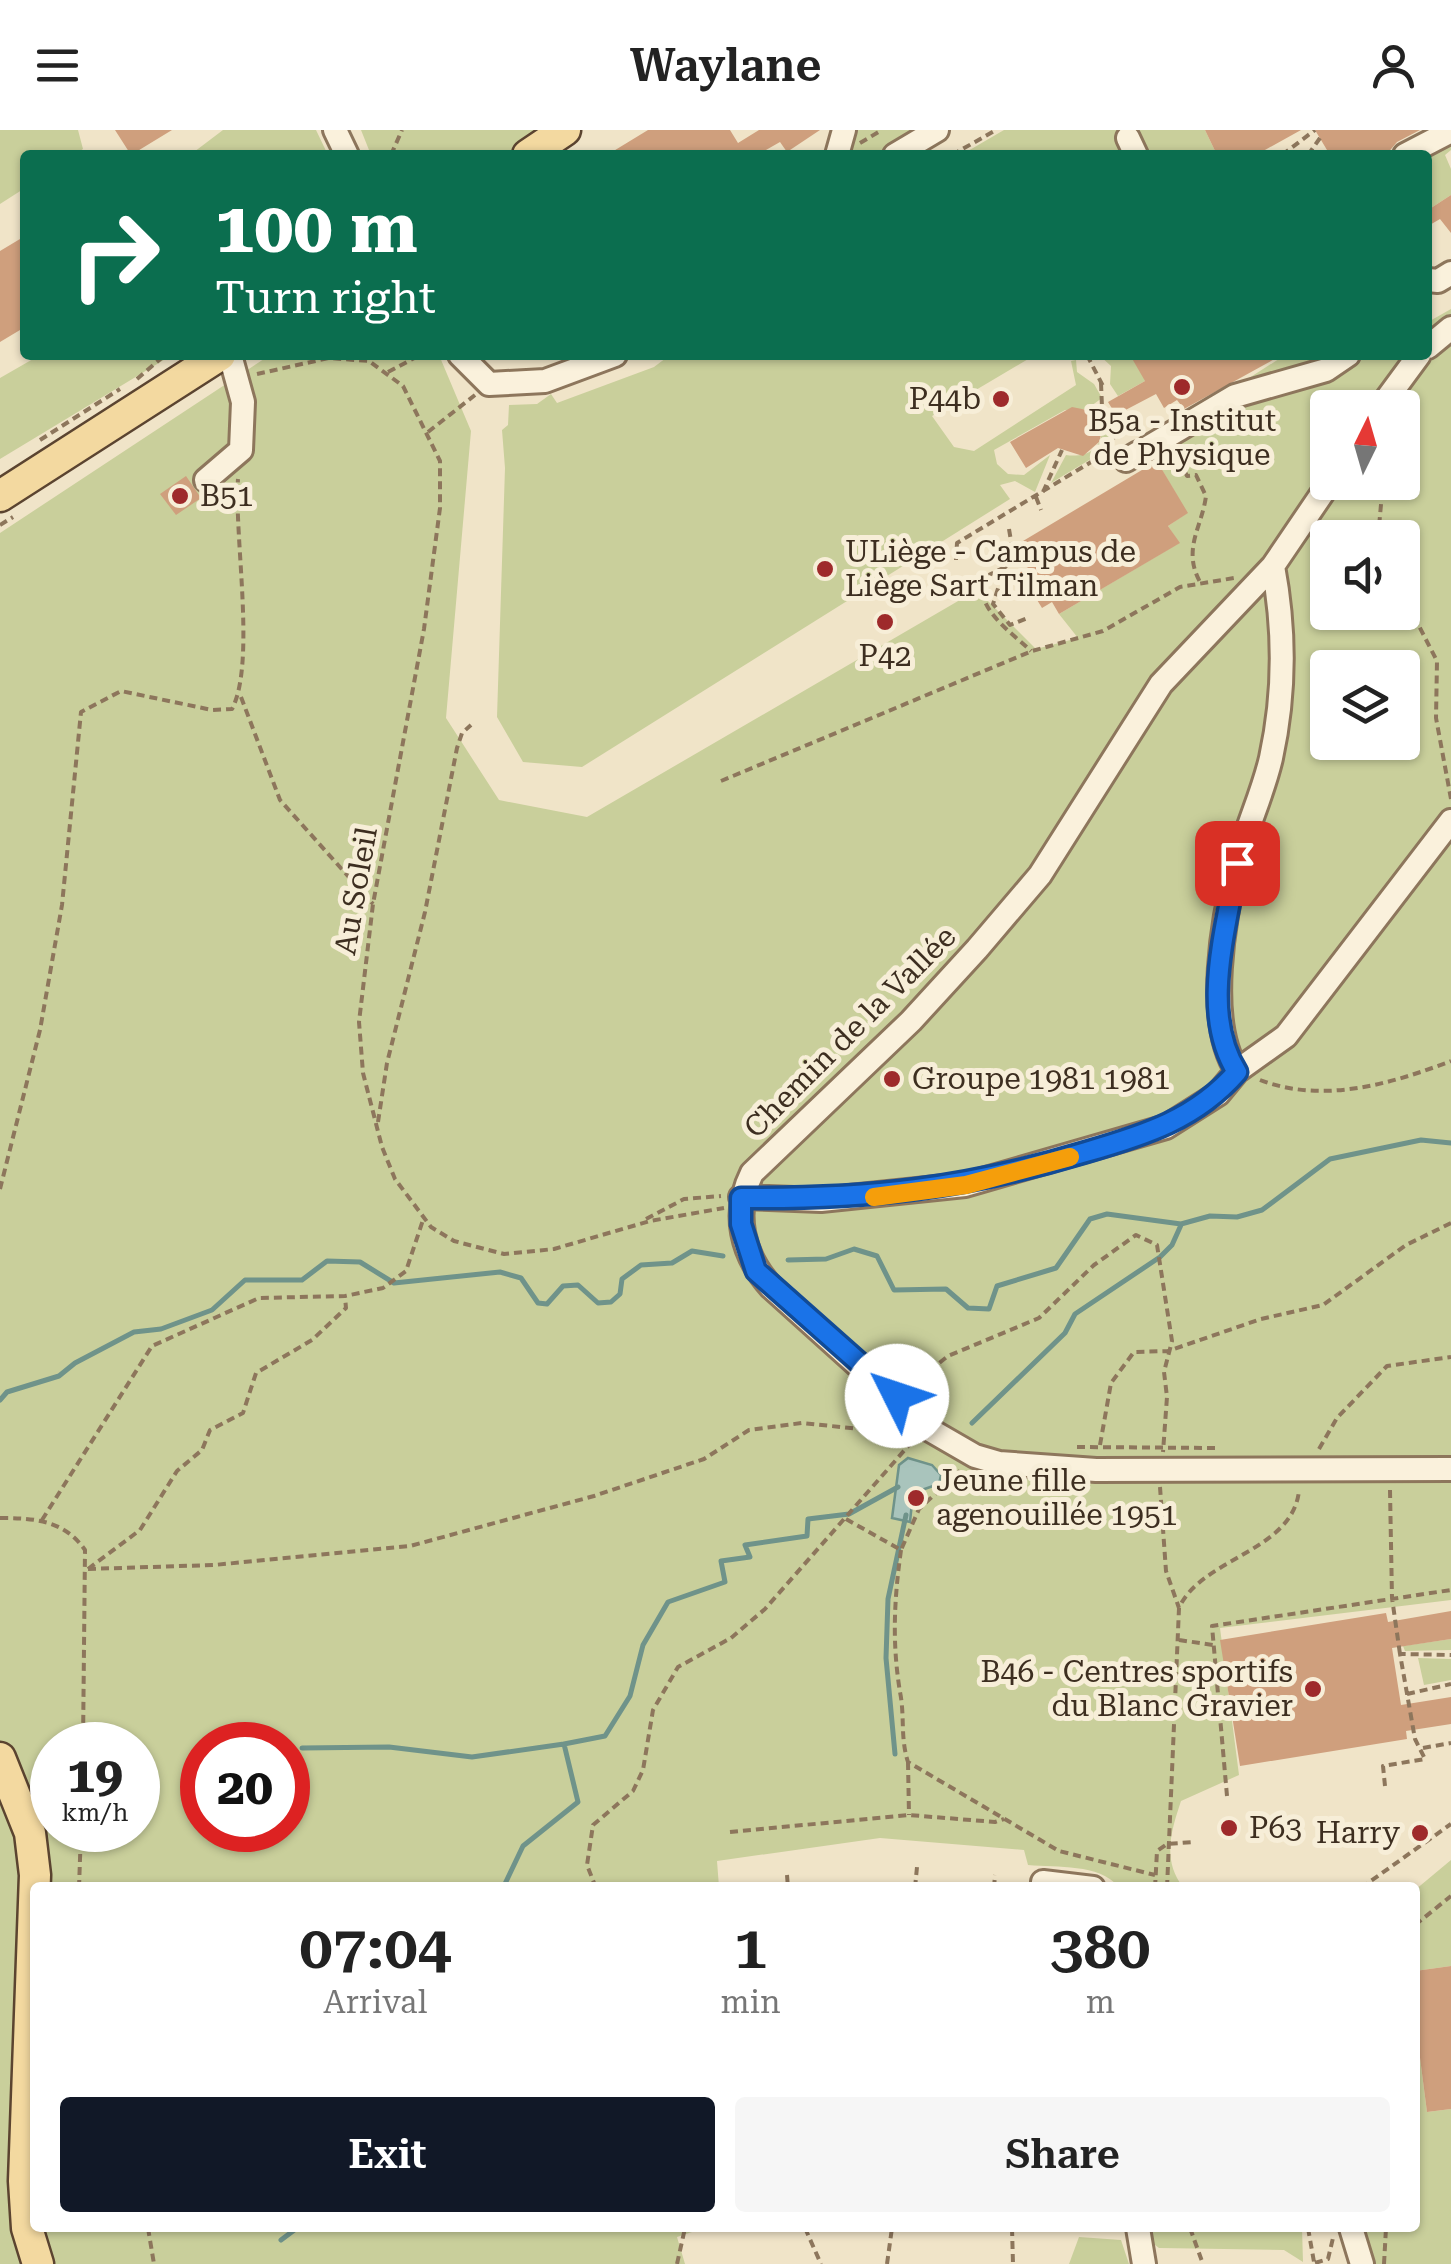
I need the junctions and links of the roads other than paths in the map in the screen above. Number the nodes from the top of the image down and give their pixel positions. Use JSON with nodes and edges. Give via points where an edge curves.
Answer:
{"nodes":[{"id":1,"x":565,"y":130,"type":"edge"},
{"id":2,"x":937,"y":130,"type":"edge"},
{"id":3,"x":1451,"y":130,"type":"edge"},
{"id":4,"x":535,"y":150,"type":"edge"},
{"id":5,"x":903,"y":150,"type":"edge"},
{"id":6,"x":1414,"y":150,"type":"edge"},
{"id":7,"x":212,"y":360,"type":"edge"},
{"id":8,"x":232,"y":360,"type":"edge"},
{"id":9,"x":465,"y":360,"type":"edge"},
{"id":10,"x":602,"y":360,"type":"edge"},
{"id":11,"x":1341,"y":360,"type":"edge"},
{"id":12,"x":1415,"y":360,"type":"edge"},
{"id":13,"x":1393,"y":390,"type":"edge"},
{"id":14,"x":1143,"y":456,"type":"road end"},
{"id":15,"x":206,"y":480,"type":"dead end"},
{"id":16,"x":0,"y":496,"type":"edge"},
{"id":17,"x":1317,"y":500,"type":"edge"},
{"id":18,"x":1265,"y":574,"type":"junction"},
{"id":19,"x":1451,"y":820,"type":"edge"},
{"id":20,"x":1237,"y":1072,"type":"junction"},
{"id":21,"x":741,"y":1198,"type":"junction"},
{"id":22,"x":1451,"y":1469,"type":"edge"},
{"id":23,"x":0,"y":1758,"type":"edge"},
{"id":24,"x":34,"y":1882,"type":"edge"},
{"id":25,"x":30,"y":1997,"type":"edge"},
{"id":26,"x":1139,"y":2232,"type":"edge"},
{"id":27,"x":1343,"y":2232,"type":"edge"},
{"id":28,"x":38,"y":2264,"type":"edge"},
{"id":29,"x":1144,"y":2264,"type":"edge"},
{"id":30,"x":1362,"y":2264,"type":"edge"}],
"edges":[{"from":1,"to":4,"type":"main road"},
{"from":2,"to":5,"type":"street"},
{"from":3,"to":6,"type":"street"},
{"from":7,"to":16,"type":"main road"},
{"from":8,"to":15,"type":"street","via":[[241,390],[242,450]]},
{"from":9,"to":10,"type":"street","via":[[489,384],[545,381]]},
{"from":11,"to":14,"type":"street","via":[[1235,396]]},
{"from":12,"to":13,"type":"street"},
{"from":17,"to":18,"type":"street","name":"Chemin de la Vallée"},
{"from":18,"to":20,"type":"street","via":[[1283,644],[1279,702],[1271,759],[1237,863],[1220,977],[1219,1020]]},
{"from":18,"to":21,"type":"street","name":"Chemin de la Vallée","via":[[1161,684],[1040,875],[912,1022],[772,1149]]},
{"from":19,"to":20,"type":"street","via":[[1286,1036]]},
{"from":20,"to":21,"type":"street","via":[[1218,1094],[1166,1127],[966,1185],[821,1200]]},
{"from":21,"to":22,"type":"street","via":[[741,1224],[756,1271],[906,1388],[930,1430],[975,1456],[1096,1470]]},
{"from":23,"to":24,"type":"main road","via":[[26,1820]]},
{"from":25,"to":28,"type":"main road","via":[[24,2181]]},
{"from":26,"to":29,"type":"street"},
{"from":27,"to":30,"type":"street"}]}
